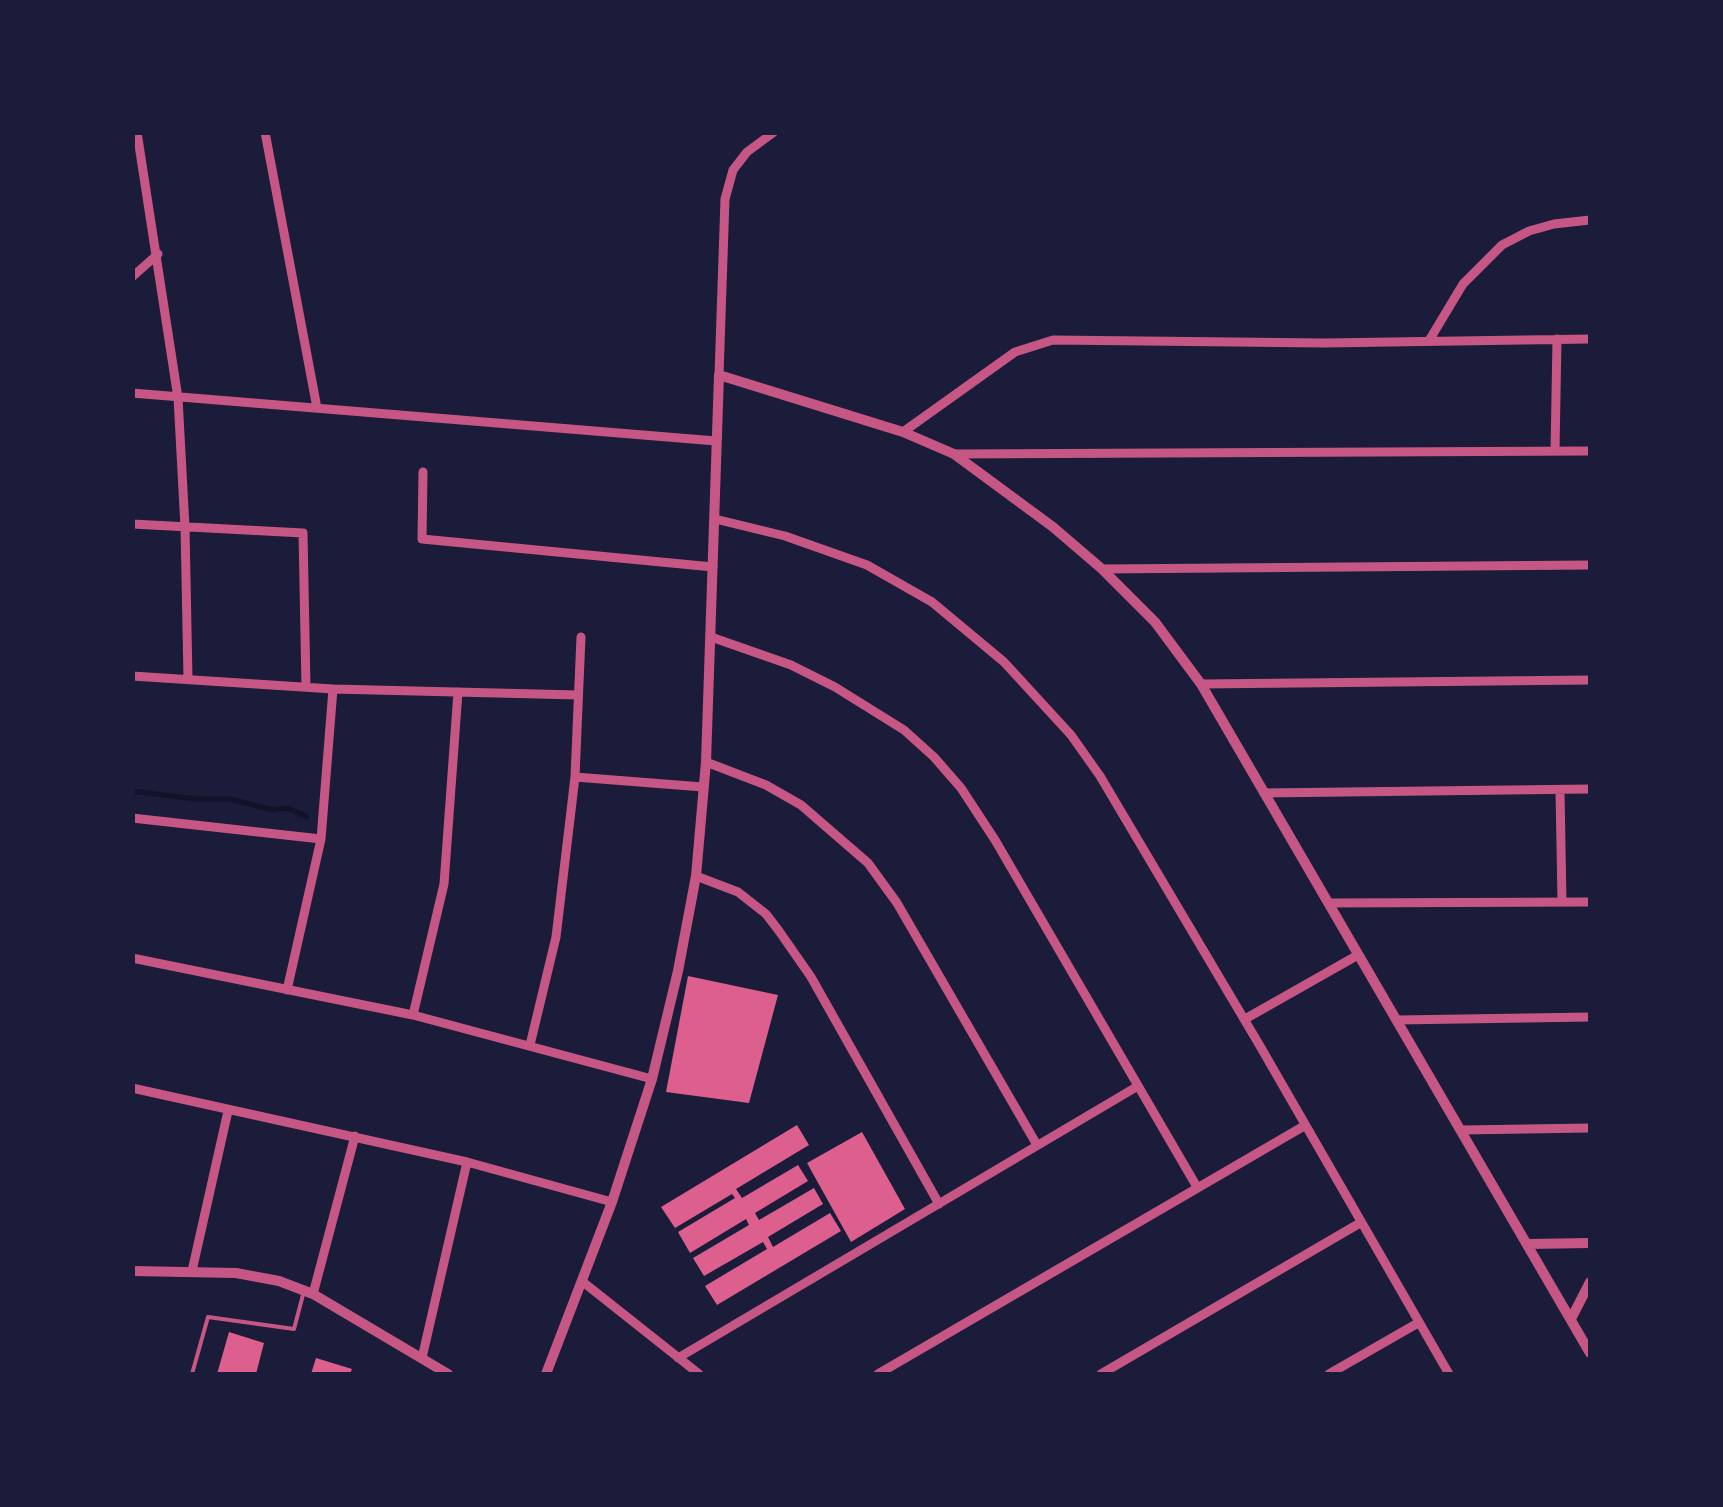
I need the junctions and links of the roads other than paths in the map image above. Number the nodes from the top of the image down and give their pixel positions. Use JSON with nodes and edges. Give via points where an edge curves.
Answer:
{"nodes":[{"id":1,"x":137,"y":132,"type":"edge"},
{"id":2,"x":265,"y":132,"type":"edge"},
{"id":3,"x":774,"y":132,"type":"edge"},
{"id":4,"x":1590,"y":220,"type":"edge"},
{"id":5,"x":158,"y":254,"type":"junction"},
{"id":6,"x":132,"y":278,"type":"edge"},
{"id":7,"x":1558,"y":339,"type":"junction"},
{"id":8,"x":1590,"y":339,"type":"edge"},
{"id":9,"x":1430,"y":340,"type":"junction"},
{"id":10,"x":719,"y":375,"type":"junction"},
{"id":11,"x":132,"y":393,"type":"edge"},
{"id":12,"x":178,"y":398,"type":"junction"},
{"id":13,"x":317,"y":408,"type":"junction"},
{"id":14,"x":904,"y":432,"type":"junction"},
{"id":15,"x":716,"y":442,"type":"junction"},
{"id":16,"x":1556,"y":451,"type":"junction"},
{"id":17,"x":1590,"y":451,"type":"edge"},
{"id":18,"x":954,"y":454,"type":"junction"},
{"id":19,"x":423,"y":472,"type":"dead end"},
{"id":20,"x":715,"y":519,"type":"junction"},
{"id":21,"x":132,"y":524,"type":"edge"},
{"id":22,"x":186,"y":527,"type":"junction"},
{"id":23,"x":1590,"y":565,"type":"edge"},
{"id":24,"x":713,"y":567,"type":"junction"},
{"id":25,"x":1102,"y":569,"type":"junction"},
{"id":26,"x":581,"y":636,"type":"dead end"},
{"id":27,"x":711,"y":637,"type":"junction"},
{"id":28,"x":132,"y":676,"type":"edge"},
{"id":29,"x":188,"y":679,"type":"junction"},
{"id":30,"x":1590,"y":680,"type":"edge"},
{"id":31,"x":1201,"y":684,"type":"junction"},
{"id":32,"x":306,"y":687,"type":"junction"},
{"id":33,"x":334,"y":688,"type":"junction"},
{"id":34,"x":458,"y":692,"type":"junction"},
{"id":35,"x":578,"y":695,"type":"junction"},
{"id":36,"x":706,"y":762,"type":"junction"},
{"id":37,"x":575,"y":777,"type":"junction"},
{"id":38,"x":703,"y":787,"type":"junction"},
{"id":39,"x":1590,"y":789,"type":"edge"},
{"id":40,"x":1560,"y":790,"type":"junction"},
{"id":41,"x":1264,"y":793,"type":"junction"},
{"id":42,"x":132,"y":818,"type":"edge"},
{"id":43,"x":321,"y":839,"type":"junction"},
{"id":44,"x":696,"y":876,"type":"junction"},
{"id":45,"x":1562,"y":902,"type":"junction"},
{"id":46,"x":1590,"y":902,"type":"edge"},
{"id":47,"x":1329,"y":904,"type":"junction"},
{"id":48,"x":1358,"y":955,"type":"junction"},
{"id":49,"x":132,"y":958,"type":"edge"},
{"id":50,"x":287,"y":990,"type":"junction"},
{"id":51,"x":413,"y":1015,"type":"junction"},
{"id":52,"x":1590,"y":1017,"type":"edge"},
{"id":53,"x":1244,"y":1019,"type":"junction"},
{"id":54,"x":1397,"y":1020,"type":"junction"},
{"id":55,"x":530,"y":1045,"type":"junction"},
{"id":56,"x":652,"y":1079,"type":"junction"},
{"id":57,"x":1138,"y":1086,"type":"junction"},
{"id":58,"x":132,"y":1088,"type":"edge"},
{"id":59,"x":228,"y":1111,"type":"junction"},
{"id":60,"x":1304,"y":1126,"type":"junction"},
{"id":61,"x":1590,"y":1128,"type":"edge"},
{"id":62,"x":1462,"y":1130,"type":"junction"},
{"id":63,"x":355,"y":1136,"type":"junction"},
{"id":64,"x":1037,"y":1145,"type":"junction"},
{"id":65,"x":468,"y":1162,"type":"junction"},
{"id":66,"x":1197,"y":1188,"type":"junction"},
{"id":67,"x":612,"y":1202,"type":"junction"},
{"id":68,"x":938,"y":1204,"type":"junction"},
{"id":69,"x":1360,"y":1223,"type":"junction"},
{"id":70,"x":1590,"y":1243,"type":"edge"},
{"id":71,"x":1528,"y":1244,"type":"junction"},
{"id":72,"x":132,"y":1271,"type":"edge"},
{"id":73,"x":192,"y":1271,"type":"junction"},
{"id":74,"x":583,"y":1282,"type":"junction"},
{"id":75,"x":1590,"y":1282,"type":"edge"},
{"id":76,"x":308,"y":1292,"type":"junction"},
{"id":77,"x":1571,"y":1319,"type":"junction"},
{"id":78,"x":1418,"y":1323,"type":"junction"},
{"id":79,"x":1590,"y":1352,"type":"edge"},
{"id":80,"x":422,"y":1358,"type":"junction"},
{"id":81,"x":678,"y":1358,"type":"junction"},
{"id":82,"x":192,"y":1374,"type":"edge"},
{"id":83,"x":448,"y":1374,"type":"edge"},
{"id":84,"x":546,"y":1374,"type":"edge"},
{"id":85,"x":699,"y":1374,"type":"edge"},
{"id":86,"x":878,"y":1374,"type":"edge"},
{"id":87,"x":1101,"y":1374,"type":"edge"},
{"id":88,"x":1329,"y":1374,"type":"edge"},
{"id":89,"x":1449,"y":1374,"type":"edge"}],
"edges":[{"from":1,"to":5,"type":"street"},
{"from":2,"to":13,"type":"street"},
{"from":3,"to":10,"type":"street","via":[[733,170],[725,198]]},
{"from":4,"to":9,"type":"street","via":[[1529,231],[1502,245],[1463,284]]},
{"from":5,"to":6,"type":"street"},
{"from":5,"to":12,"type":"street"},
{"from":7,"to":8,"type":"street"},
{"from":7,"to":9,"type":"street"},
{"from":7,"to":16,"type":"street"},
{"from":9,"to":14,"type":"street","via":[[1054,340],[1015,352]]},
{"from":10,"to":14,"type":"street"},
{"from":10,"to":15,"type":"street"},
{"from":11,"to":12,"type":"street"},
{"from":12,"to":13,"type":"street"},
{"from":12,"to":22,"type":"street"},
{"from":13,"to":15,"type":"street"},
{"from":14,"to":18,"type":"street"},
{"from":15,"to":20,"type":"street"},
{"from":16,"to":17,"type":"street"},
{"from":16,"to":18,"type":"street"},
{"from":18,"to":25,"type":"street"},
{"from":19,"to":24,"type":"street","via":[[422,539]]},
{"from":20,"to":24,"type":"street"},
{"from":20,"to":53,"type":"street","via":[[867,565],[932,602],[1004,662],[1100,776]]},
{"from":21,"to":22,"type":"street"},
{"from":22,"to":29,"type":"street"},
{"from":22,"to":32,"type":"street","via":[[302,532]]},
{"from":23,"to":25,"type":"street"},
{"from":24,"to":27,"type":"street"},
{"from":25,"to":31,"type":"street"},
{"from":26,"to":35,"type":"street"},
{"from":27,"to":36,"type":"street"},
{"from":27,"to":57,"type":"street","via":[[835,687],[904,730],[934,758],[995,840]]},
{"from":28,"to":29,"type":"street"},
{"from":29,"to":32,"type":"street"},
{"from":30,"to":31,"type":"street"},
{"from":31,"to":41,"type":"street"},
{"from":32,"to":33,"type":"street"},
{"from":33,"to":34,"type":"street"},
{"from":33,"to":43,"type":"street"},
{"from":34,"to":35,"type":"street"},
{"from":34,"to":51,"type":"street","via":[[444,884]]},
{"from":35,"to":37,"type":"street"},
{"from":36,"to":38,"type":"street"},
{"from":36,"to":64,"type":"street","via":[[801,804],[868,862]]},
{"from":37,"to":38,"type":"street"},
{"from":37,"to":55,"type":"street","via":[[556,937]]},
{"from":38,"to":44,"type":"street"},
{"from":39,"to":40,"type":"street"},
{"from":40,"to":41,"type":"street"},
{"from":40,"to":45,"type":"street"},
{"from":41,"to":47,"type":"street"},
{"from":42,"to":43,"type":"street"},
{"from":43,"to":50,"type":"street"},
{"from":44,"to":56,"type":"street"},
{"from":44,"to":68,"type":"street","via":[[738,892],[766,914],[811,977]]},
{"from":45,"to":46,"type":"street"},
{"from":45,"to":47,"type":"street"},
{"from":47,"to":48,"type":"street"},
{"from":48,"to":53,"type":"street"},
{"from":48,"to":54,"type":"street"},
{"from":49,"to":50,"type":"street"},
{"from":50,"to":51,"type":"street"},
{"from":51,"to":55,"type":"street"},
{"from":52,"to":54,"type":"street"},
{"from":53,"to":60,"type":"street"},
{"from":54,"to":62,"type":"street"},
{"from":55,"to":56,"type":"street"},
{"from":56,"to":67,"type":"street"},
{"from":57,"to":64,"type":"street"},
{"from":57,"to":66,"type":"street"},
{"from":58,"to":59,"type":"street"},
{"from":59,"to":63,"type":"street"},
{"from":59,"to":73,"type":"street"},
{"from":60,"to":66,"type":"street"},
{"from":60,"to":69,"type":"street"},
{"from":61,"to":62,"type":"street"},
{"from":62,"to":71,"type":"street"},
{"from":63,"to":65,"type":"street"},
{"from":63,"to":76,"type":"street"},
{"from":64,"to":68,"type":"street"},
{"from":65,"to":67,"type":"street"},
{"from":65,"to":80,"type":"street"},
{"from":66,"to":86,"type":"street"},
{"from":67,"to":74,"type":"street"},
{"from":68,"to":81,"type":"street"},
{"from":69,"to":78,"type":"street"},
{"from":69,"to":87,"type":"street"},
{"from":70,"to":71,"type":"street"},
{"from":71,"to":77,"type":"street"},
{"from":72,"to":73,"type":"street"},
{"from":73,"to":76,"type":"street","via":[[256,1276]]},
{"from":74,"to":81,"type":"street"},
{"from":74,"to":84,"type":"street"},
{"from":75,"to":77,"type":"street"},
{"from":76,"to":80,"type":"street"},
{"from":76,"to":82,"type":"lane","via":[[294,1329],[208,1317]]},
{"from":77,"to":79,"type":"street"},
{"from":78,"to":88,"type":"street"},
{"from":78,"to":89,"type":"street"},
{"from":80,"to":83,"type":"street"},
{"from":81,"to":85,"type":"street"}]}
